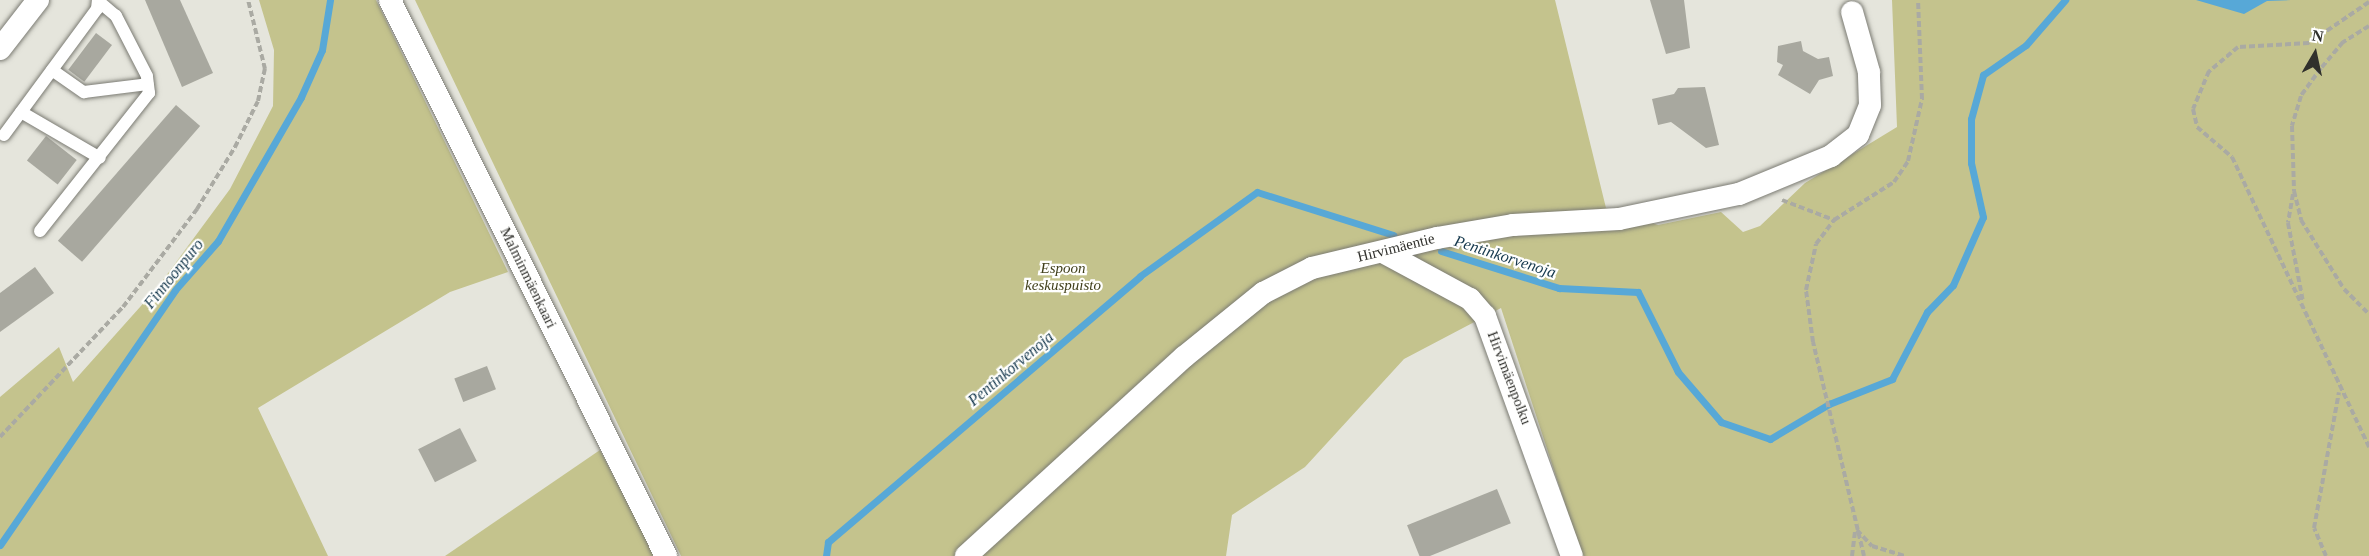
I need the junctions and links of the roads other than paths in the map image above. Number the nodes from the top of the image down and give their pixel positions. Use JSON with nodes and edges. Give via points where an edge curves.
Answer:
{"nodes":[{"id":1,"x":38,"y":0,"type":"edge"},
{"id":2,"x":98,"y":0,"type":"edge"},
{"id":3,"x":390,"y":0,"type":"edge"},
{"id":4,"x":1852,"y":12,"type":"dead end"},
{"id":5,"x":0,"y":50,"type":"edge"},
{"id":6,"x":52,"y":70,"type":"junction"},
{"id":7,"x":148,"y":84,"type":"junction"},
{"id":8,"x":21,"y":112,"type":"junction"},
{"id":9,"x":4,"y":135,"type":"dead end"},
{"id":10,"x":100,"y":158,"type":"junction"},
{"id":11,"x":40,"y":231,"type":"dead end"},
{"id":12,"x":1383,"y":252,"type":"junction"},
{"id":13,"x":666,"y":556,"type":"edge"},
{"id":14,"x":966,"y":556,"type":"edge"},
{"id":15,"x":1572,"y":556,"type":"edge"}],
"edges":[{"from":1,"to":5,"type":"street"},
{"from":2,"to":6,"type":"lane"},
{"from":2,"to":7,"type":"lane","via":[[116,16]]},
{"from":3,"to":13,"type":"street","name":"Malminmäenkaari"},
{"from":4,"to":12,"type":"street","name":"Hirvimäentie","via":[[1869,72],[1870,105],[1858,135],[1831,156],[1753,189],[1619,219],[1513,225]]},
{"from":6,"to":7,"type":"lane","via":[[84,92]]},
{"from":6,"to":8,"type":"lane"},
{"from":7,"to":10,"type":"lane","via":[[140,110]]},
{"from":8,"to":9,"type":"lane"},
{"from":8,"to":10,"type":"lane"},
{"from":10,"to":11,"type":"lane"},
{"from":12,"to":14,"type":"street","name":"Hirvimäentie","via":[[1312,268],[1263,293],[1184,357]]},
{"from":12,"to":15,"type":"street","name":"Hirvimäenpolku","via":[[1470,299],[1485,316]]}]}
